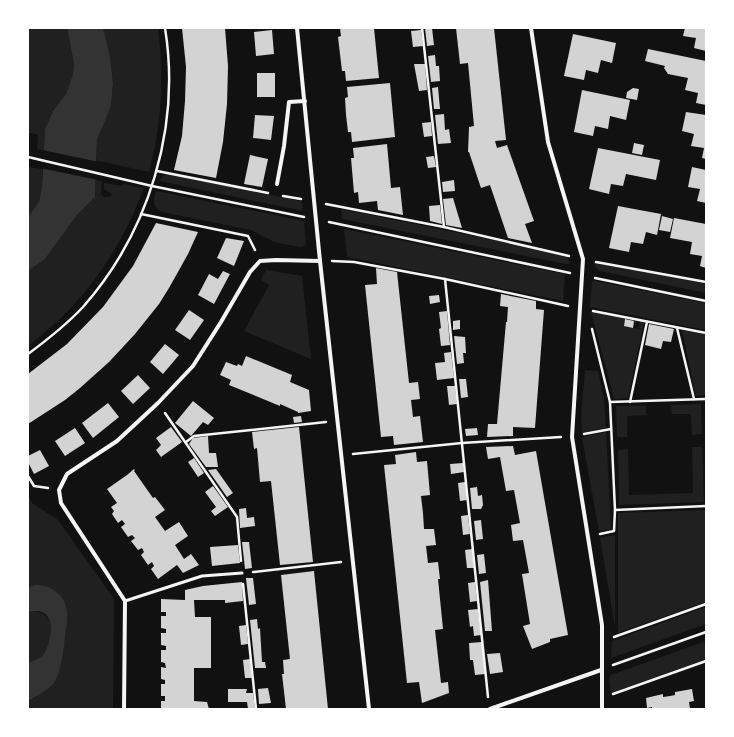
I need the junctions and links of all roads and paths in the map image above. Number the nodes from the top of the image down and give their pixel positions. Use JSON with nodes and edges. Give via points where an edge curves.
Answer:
{"nodes":[{"id":1,"x":164,"y":28,"type":"edge"},
{"id":2,"x":297,"y":28,"type":"edge"},
{"id":3,"x":422,"y":28,"type":"edge"},
{"id":4,"x":531,"y":28,"type":"edge"},
{"id":5,"x":304,"y":101,"type":"junction"},
{"id":6,"x":28,"y":157,"type":"edge"},
{"id":7,"x":157,"y":170,"type":"junction"},
{"id":8,"x":277,"y":184,"type":"dead end"},
{"id":9,"x":152,"y":186,"type":"junction"},
{"id":10,"x":275,"y":194,"type":"dead end"},
{"id":11,"x":282,"y":196,"type":"dead end"},
{"id":12,"x":315,"y":202,"type":"junction"},
{"id":13,"x":141,"y":214,"type":"junction"},
{"id":14,"x":317,"y":220,"type":"junction"},
{"id":15,"x":444,"y":227,"type":"junction"},
{"id":16,"x":584,"y":259,"type":"junction"},
{"id":17,"x":260,"y":261,"type":"junction"},
{"id":18,"x":320,"y":261,"type":"junction"},
{"id":19,"x":583,"y":276,"type":"junction"},
{"id":20,"x":445,"y":279,"type":"junction"},
{"id":21,"x":706,"y":282,"type":"edge"},
{"id":22,"x":706,"y":301,"type":"edge"},
{"id":23,"x":580,"y":309,"type":"junction"},
{"id":24,"x":647,"y":322,"type":"junction"},
{"id":25,"x":677,"y":328,"type":"junction"},
{"id":26,"x":706,"y":333,"type":"edge"},
{"id":27,"x":28,"y":354,"type":"edge"},
{"id":28,"x":706,"y":399,"type":"edge"},
{"id":29,"x":694,"y":400,"type":"junction"},
{"id":30,"x":158,"y":402,"type":"junction"},
{"id":31,"x":610,"y":402,"type":"junction"},
{"id":32,"x":630,"y":402,"type":"junction"},
{"id":33,"x":338,"y":420,"type":"junction"},
{"id":34,"x":611,"y":429,"type":"junction"},
{"id":35,"x":572,"y":437,"type":"junction"},
{"id":36,"x":186,"y":442,"type":"junction"},
{"id":37,"x":462,"y":443,"type":"junction"},
{"id":38,"x":342,"y":455,"type":"junction"},
{"id":39,"x":28,"y":476,"type":"edge"},
{"id":40,"x":59,"y":490,"type":"junction"},
{"id":41,"x":706,"y":506,"type":"edge"},
{"id":42,"x":615,"y":510,"type":"junction"},
{"id":43,"x":588,"y":536,"type":"junction"},
{"id":44,"x":353,"y":561,"type":"junction"},
{"id":45,"x":242,"y":573,"type":"junction"},
{"id":46,"x":125,"y":601,"type":"junction"},
{"id":47,"x":706,"y":604,"type":"edge"},
{"id":48,"x":706,"y":632,"type":"edge"},
{"id":49,"x":602,"y":642,"type":"junction"},
{"id":50,"x":706,"y":661,"type":"edge"},
{"id":51,"x":602,"y":670,"type":"junction"},
{"id":52,"x":602,"y":698,"type":"junction"},
{"id":53,"x":488,"y":701,"type":"dead end"},
{"id":54,"x":124,"y":709,"type":"edge"},
{"id":55,"x":256,"y":709,"type":"edge"},
{"id":56,"x":369,"y":709,"type":"edge"},
{"id":57,"x":490,"y":709,"type":"edge"},
{"id":58,"x":602,"y":709,"type":"edge"}],
"edges":[{"from":1,"to":7,"type":"path","via":[[168,96]]},
{"from":2,"to":5,"type":"street"},
{"from":3,"to":15,"type":"path"},
{"from":4,"to":16,"type":"street","via":[[548,142]]},
{"from":5,"to":8,"type":"street","via":[[289,102]]},
{"from":5,"to":12,"type":"street"},
{"from":6,"to":9,"type":"path"},
{"from":7,"to":9,"type":"path"},
{"from":7,"to":10,"type":"path"},
{"from":9,"to":13,"type":"path"},
{"from":9,"to":14,"type":"path"},
{"from":11,"to":12,"type":"path"},
{"from":12,"to":14,"type":"street"},
{"from":12,"to":15,"type":"path"},
{"from":13,"to":17,"type":"path","via":[[248,236]]},
{"from":13,"to":27,"type":"path","via":[[129,241],[98,288],[65,324]]},
{"from":14,"to":18,"type":"street"},
{"from":14,"to":19,"type":"path"},
{"from":15,"to":16,"type":"path"},
{"from":16,"to":19,"type":"street"},
{"from":16,"to":21,"type":"path"},
{"from":17,"to":18,"type":"street"},
{"from":17,"to":30,"type":"street","via":[[250,272],[193,366]]},
{"from":18,"to":20,"type":"path","via":[[354,262]]},
{"from":18,"to":33,"type":"street"},
{"from":19,"to":22,"type":"path"},
{"from":19,"to":23,"type":"street"},
{"from":20,"to":23,"type":"path"},
{"from":20,"to":37,"type":"path"},
{"from":23,"to":24,"type":"path"},
{"from":23,"to":31,"type":"path","via":[[591,324]]},
{"from":23,"to":35,"type":"street"},
{"from":24,"to":25,"type":"path"},
{"from":24,"to":32,"type":"path"},
{"from":25,"to":26,"type":"path"},
{"from":25,"to":29,"type":"path"},
{"from":28,"to":29,"type":"path"},
{"from":29,"to":32,"type":"path"},
{"from":30,"to":36,"type":"path"},
{"from":30,"to":40,"type":"street","via":[[117,441],[67,474]]},
{"from":31,"to":32,"type":"path"},
{"from":31,"to":34,"type":"path"},
{"from":33,"to":36,"type":"path","via":[[194,436]]},
{"from":33,"to":38,"type":"street"},
{"from":34,"to":35,"type":"path"},
{"from":34,"to":42,"type":"path"},
{"from":35,"to":37,"type":"path"},
{"from":35,"to":43,"type":"street"},
{"from":36,"to":45,"type":"path","via":[[237,517]]},
{"from":37,"to":38,"type":"path"},
{"from":37,"to":53,"type":"path"},
{"from":38,"to":44,"type":"street"},
{"from":39,"to":40,"type":"path","via":[[34,486]]},
{"from":40,"to":46,"type":"street","via":[[61,503]]},
{"from":41,"to":42,"type":"path"},
{"from":42,"to":43,"type":"path","via":[[614,531]]},
{"from":43,"to":49,"type":"street","via":[[602,625]]},
{"from":44,"to":45,"type":"path"},
{"from":44,"to":56,"type":"street"},
{"from":45,"to":46,"type":"lane","via":[[202,576]]},
{"from":45,"to":55,"type":"path"},
{"from":46,"to":54,"type":"street"},
{"from":47,"to":49,"type":"path"},
{"from":48,"to":51,"type":"path"},
{"from":49,"to":51,"type":"street"},
{"from":50,"to":52,"type":"path"},
{"from":51,"to":52,"type":"street"},
{"from":51,"to":57,"type":"street"},
{"from":52,"to":58,"type":"street"}]}
